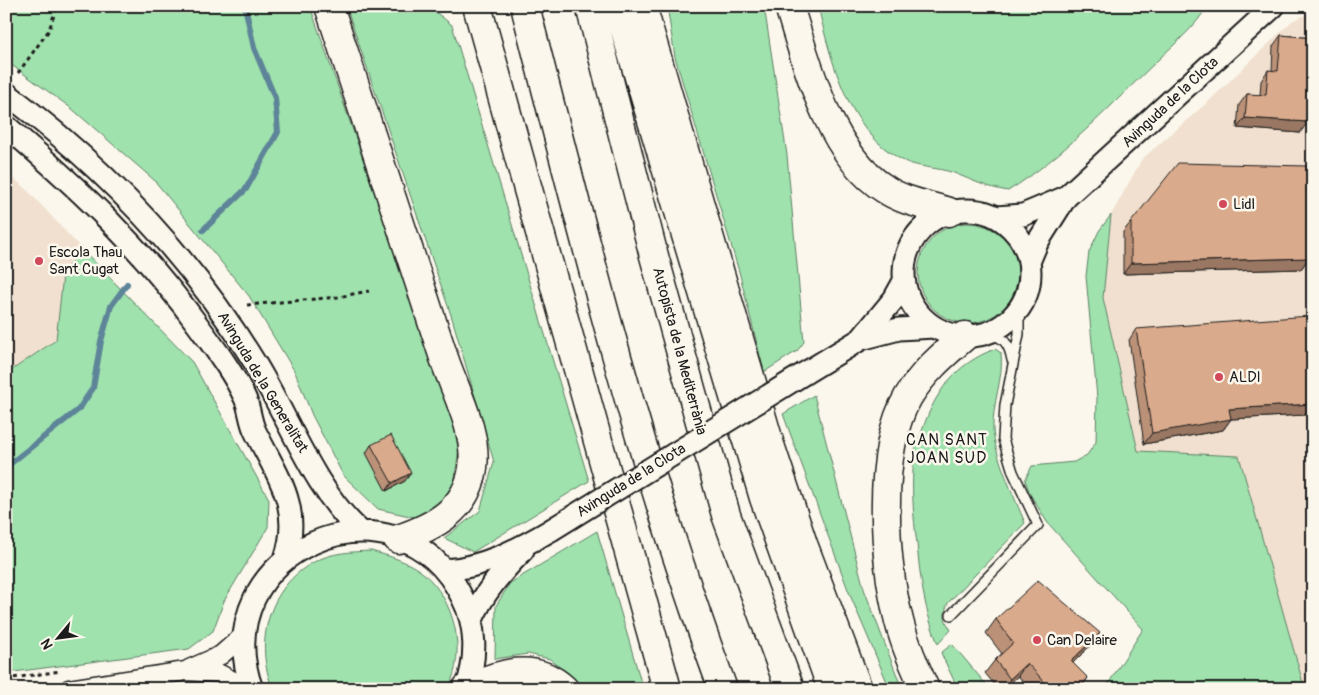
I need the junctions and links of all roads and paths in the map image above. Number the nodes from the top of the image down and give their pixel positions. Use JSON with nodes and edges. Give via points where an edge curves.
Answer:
{"nodes":[{"id":1,"x":57,"y":6,"type":"edge"},
{"id":2,"x":329,"y":6,"type":"edge"},
{"id":3,"x":476,"y":6,"type":"edge"},
{"id":4,"x":525,"y":6,"type":"edge"},
{"id":5,"x":590,"y":6,"type":"edge"},
{"id":6,"x":618,"y":6,"type":"edge"},
{"id":7,"x":642,"y":6,"type":"edge"},
{"id":8,"x":789,"y":6,"type":"edge"},
{"id":9,"x":1274,"y":6,"type":"edge"},
{"id":10,"x":18,"y":73,"type":"dead end"},
{"id":11,"x":6,"y":92,"type":"edge"},
{"id":12,"x":6,"y":126,"type":"edge"},
{"id":13,"x":1066,"y":197,"type":"junction"},
{"id":14,"x":949,"y":212,"type":"junction"},
{"id":15,"x":997,"y":217,"type":"junction"},
{"id":16,"x":1029,"y":262,"type":"junction"},
{"id":17,"x":904,"y":281,"type":"junction"},
{"id":18,"x":369,"y":290,"type":"dead end"},
{"id":19,"x":247,"y":305,"type":"dead end"},
{"id":20,"x":1019,"y":310,"type":"junction"},
{"id":21,"x":934,"y":327,"type":"junction"},
{"id":22,"x":975,"y":335,"type":"junction"},
{"id":23,"x":861,"y":339,"type":"junction"},
{"id":24,"x":1013,"y":362,"type":"junction"},
{"id":25,"x":361,"y":532,"type":"junction"},
{"id":26,"x":398,"y":539,"type":"junction"},
{"id":27,"x":530,"y":543,"type":"junction"},
{"id":28,"x":888,"y":547,"type":"junction"},
{"id":29,"x":285,"y":559,"type":"junction"},
{"id":30,"x":445,"y":570,"type":"junction"},
{"id":31,"x":952,"y":615,"type":"dead end"},
{"id":32,"x":471,"y":622,"type":"junction"},
{"id":33,"x":245,"y":634,"type":"junction"},
{"id":34,"x":703,"y":634,"type":"junction"},
{"id":35,"x":186,"y":671,"type":"junction"},
{"id":36,"x":467,"y":688,"type":"edge"},
{"id":37,"x":70,"y":689,"type":"edge"},
{"id":38,"x":251,"y":689,"type":"edge"},
{"id":39,"x":564,"y":689,"type":"edge"},
{"id":40,"x":666,"y":689,"type":"edge"},
{"id":41,"x":718,"y":689,"type":"edge"},
{"id":42,"x":723,"y":689,"type":"edge"},
{"id":43,"x":790,"y":689,"type":"edge"},
{"id":44,"x":832,"y":689,"type":"edge"},
{"id":45,"x":858,"y":689,"type":"edge"},
{"id":46,"x":925,"y":689,"type":"edge"},
{"id":47,"x":938,"y":689,"type":"edge"}],
"edges":[{"from":1,"to":10,"type":"path","via":[[48,30]]},
{"from":2,"to":26,"type":"highway","via":[[467,423],[473,452],[470,482],[456,507],[433,526]]},
{"from":3,"to":40,"type":"highway"},
{"from":4,"to":34,"type":"highway","via":[[614,340]]},
{"from":5,"to":43,"type":"highway","name":"Autopista de la Mediterrània","via":[[654,256],[726,516]]},
{"from":6,"to":44,"type":"highway","via":[[764,498]]},
{"from":7,"to":45,"type":"highway","via":[[770,445],[803,544]]},
{"from":8,"to":14,"type":"highway","via":[[826,110],[859,168],[900,197]]},
{"from":9,"to":13,"type":"street","name":"Avinguda de la Clota"},
{"from":11,"to":25,"type":"street","name":"Avinguda de la Generalitat","via":[[90,163],[185,264],[256,364],[330,495]]},
{"from":12,"to":29,"type":"street","name":"Avinguda de la Generalitat","via":[[100,209],[174,292],[214,348],[245,398],[254,428],[290,503],[292,539]]},
{"from":13,"to":15,"type":"street","name":"Avinguda de la Clota","via":[[1023,214]]},
{"from":13,"to":16,"type":"street","name":"Avinguda de la Clota"},
{"from":14,"to":15,"type":"street","via":[[977,210]]},
{"from":14,"to":17,"type":"street","via":[[931,221],[916,235],[905,260]]},
{"from":15,"to":16,"type":"street","via":[[1021,240]]},
{"from":16,"to":20,"type":"street","via":[[1030,282]]},
{"from":17,"to":21,"type":"street","via":[[914,307]]},
{"from":17,"to":23,"type":"street","name":"Avinguda de la Clota","via":[[894,299]]},
{"from":18,"to":19,"type":"path","via":[[338,297]]},
{"from":20,"to":22,"type":"street","via":[[1004,325]]},
{"from":20,"to":24,"type":"lane","via":[[1019,334]]},
{"from":21,"to":22,"type":"street","via":[[951,334]]},
{"from":21,"to":23,"type":"street","name":"Avinguda de la Clota","via":[[899,329]]},
{"from":22,"to":24,"type":"lane","via":[[1000,336],[1006,341]]},
{"from":22,"to":28,"type":"highway","via":[[937,359],[907,398],[897,424],[887,478]]},
{"from":23,"to":27,"type":"street","name":"Avinguda de la Clota","bridge":true},
{"from":24,"to":31,"type":"lane","via":[[1003,439],[1013,472],[1038,526]]},
{"from":25,"to":26,"type":"street"},
{"from":25,"to":29,"type":"street","via":[[324,537]]},
{"from":26,"to":30,"type":"street","via":[[420,549]]},
{"from":27,"to":30,"type":"street","name":"Avinguda de la Clota","via":[[480,564]]},
{"from":27,"to":32,"type":"street","name":"Avinguda de la Clota","via":[[492,583]]},
{"from":28,"to":46,"type":"highway","via":[[891,587],[899,622]]},
{"from":28,"to":47,"type":"highway","via":[[907,620]]},
{"from":29,"to":33,"type":"street","via":[[258,593],[249,613]]},
{"from":30,"to":32,"type":"street","via":[[461,594]]},
{"from":32,"to":36,"type":"street","via":[[474,652]]},
{"from":33,"to":35,"type":"street","via":[[221,656]]},
{"from":33,"to":38,"type":"street"},
{"from":34,"to":41,"type":"highway"},
{"from":34,"to":42,"type":"highway"},
{"from":35,"to":37,"type":"street"},
{"from":35,"to":38,"type":"street","via":[[218,673]]},
{"from":36,"to":39,"type":"highway","via":[[519,671],[545,676]]}]}
